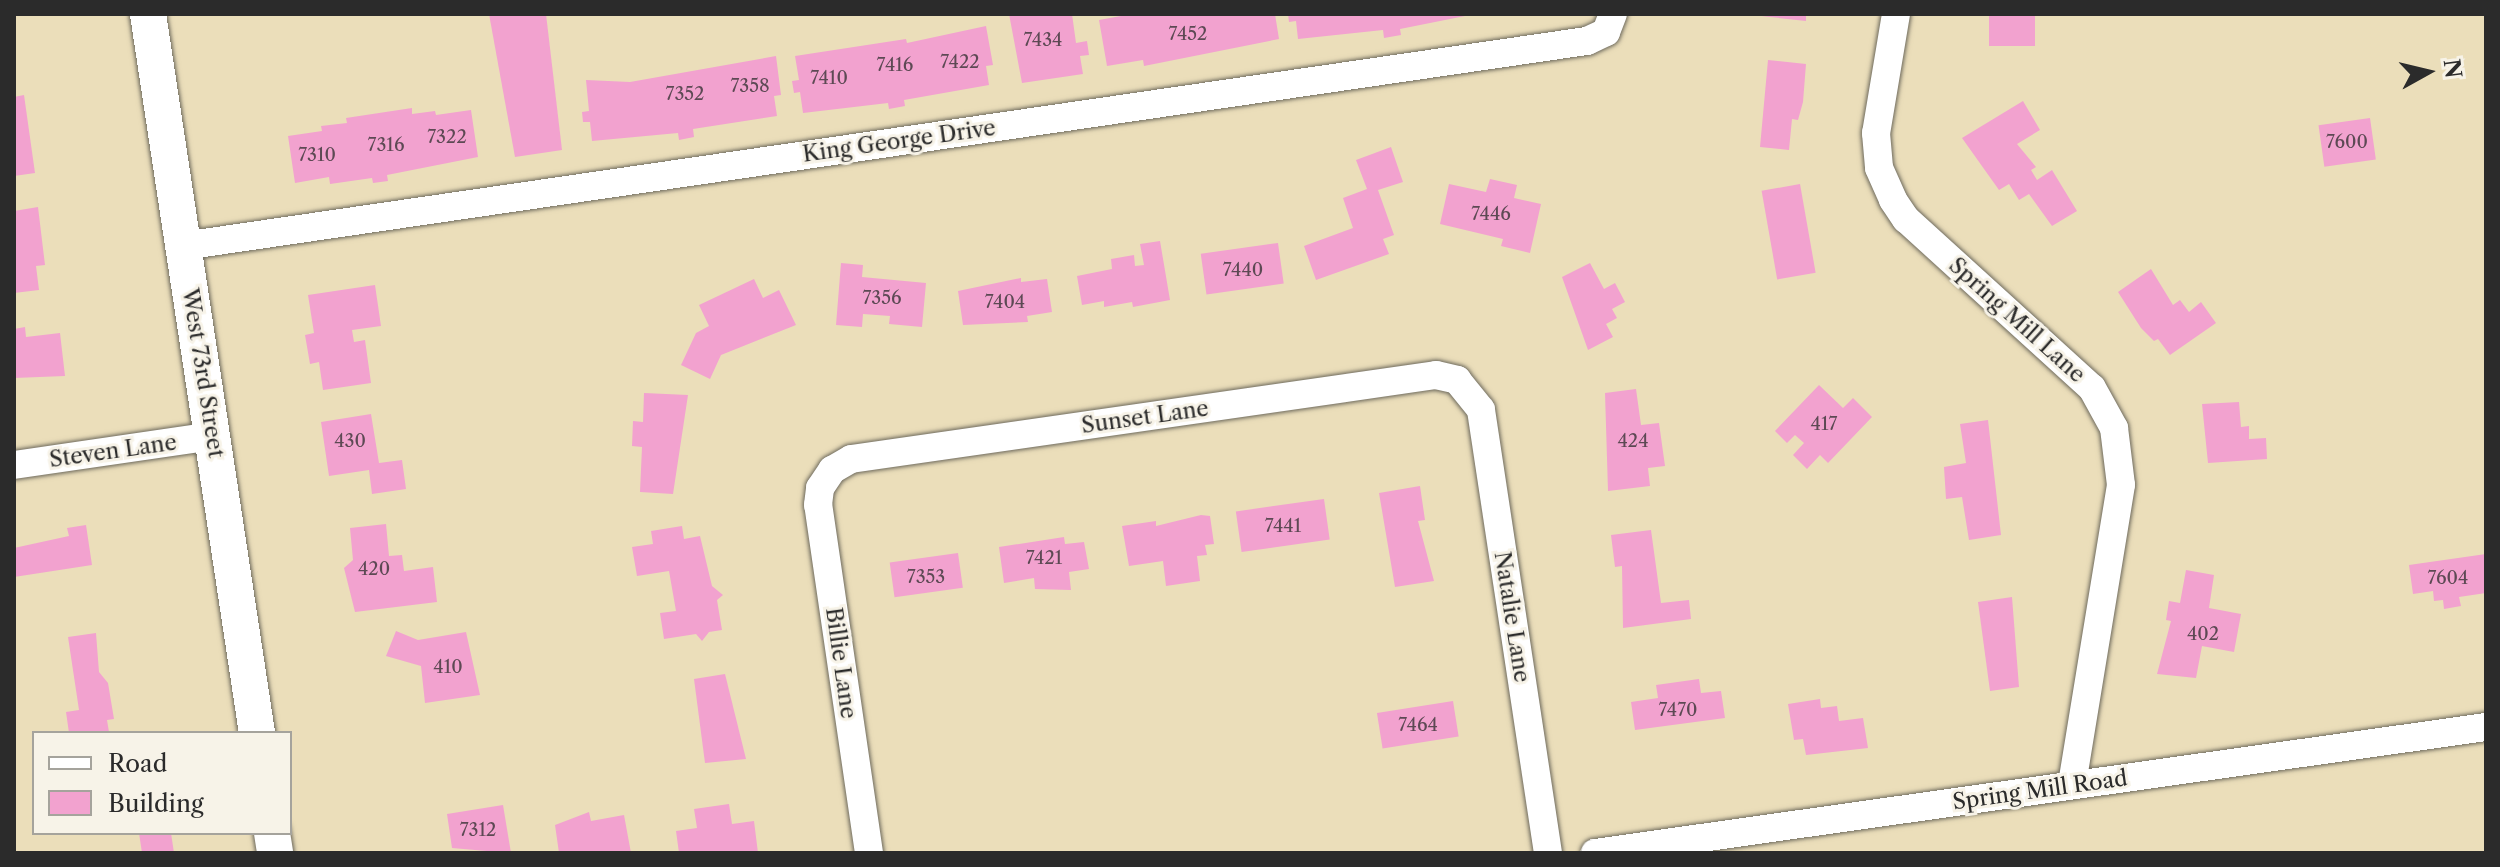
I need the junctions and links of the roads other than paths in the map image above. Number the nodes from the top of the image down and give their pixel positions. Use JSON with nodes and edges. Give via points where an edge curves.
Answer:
{"nodes":[{"id":1,"x":148,"y":14,"type":"edge"},
{"id":2,"x":1896,"y":14,"type":"edge"},
{"id":3,"x":1612,"y":20,"type":"edge"},
{"id":4,"x":183,"y":246,"type":"junction"},
{"id":5,"x":1465,"y":387,"type":"joint"},
{"id":6,"x":212,"y":436,"type":"junction"},
{"id":7,"x":14,"y":465,"type":"edge"},
{"id":8,"x":828,"y":474,"type":"joint"},
{"id":9,"x":2486,"y":727,"type":"edge"},
{"id":10,"x":257,"y":731,"type":"edge"},
{"id":11,"x":2072,"y":785,"type":"junction"},
{"id":12,"x":1777,"y":840,"type":"edge"},
{"id":13,"x":869,"y":853,"type":"edge"},
{"id":14,"x":1548,"y":853,"type":"edge"},
{"id":15,"x":1595,"y":853,"type":"edge"}],
"edges":[{"from":1,"to":4,"type":"main road","name":"West 73rd Street"},
{"from":2,"to":11,"type":"street","name":"Spring Mill Lane","via":[[1876,133],[1879,168],[1893,200],[1906,219],[2092,388],[2114,428],[2121,485]]},
{"from":3,"to":4,"type":"street","name":"King George Drive","via":[[1597,37],[1571,43]]},
{"from":4,"to":6,"type":"main road","name":"West 73rd Street"},
{"from":5,"to":8,"type":"street","name":"Sunset Lane","via":[[1436,375],[851,459]]},
{"from":5,"to":14,"type":"street","name":"Natalie Lane","via":[[1481,410]]},
{"from":6,"to":7,"type":"street","name":"Steven Lane"},
{"from":6,"to":10,"type":"main road","name":"West 73rd Street"},
{"from":8,"to":13,"type":"street","name":"Billie Lane","via":[[818,505]]},
{"from":9,"to":11,"type":"street","name":"Spring Mill Road"},
{"from":11,"to":12,"type":"street","name":"Spring Mill Road"},
{"from":12,"to":15,"type":"street","name":"Spring Mill Road"}]}
